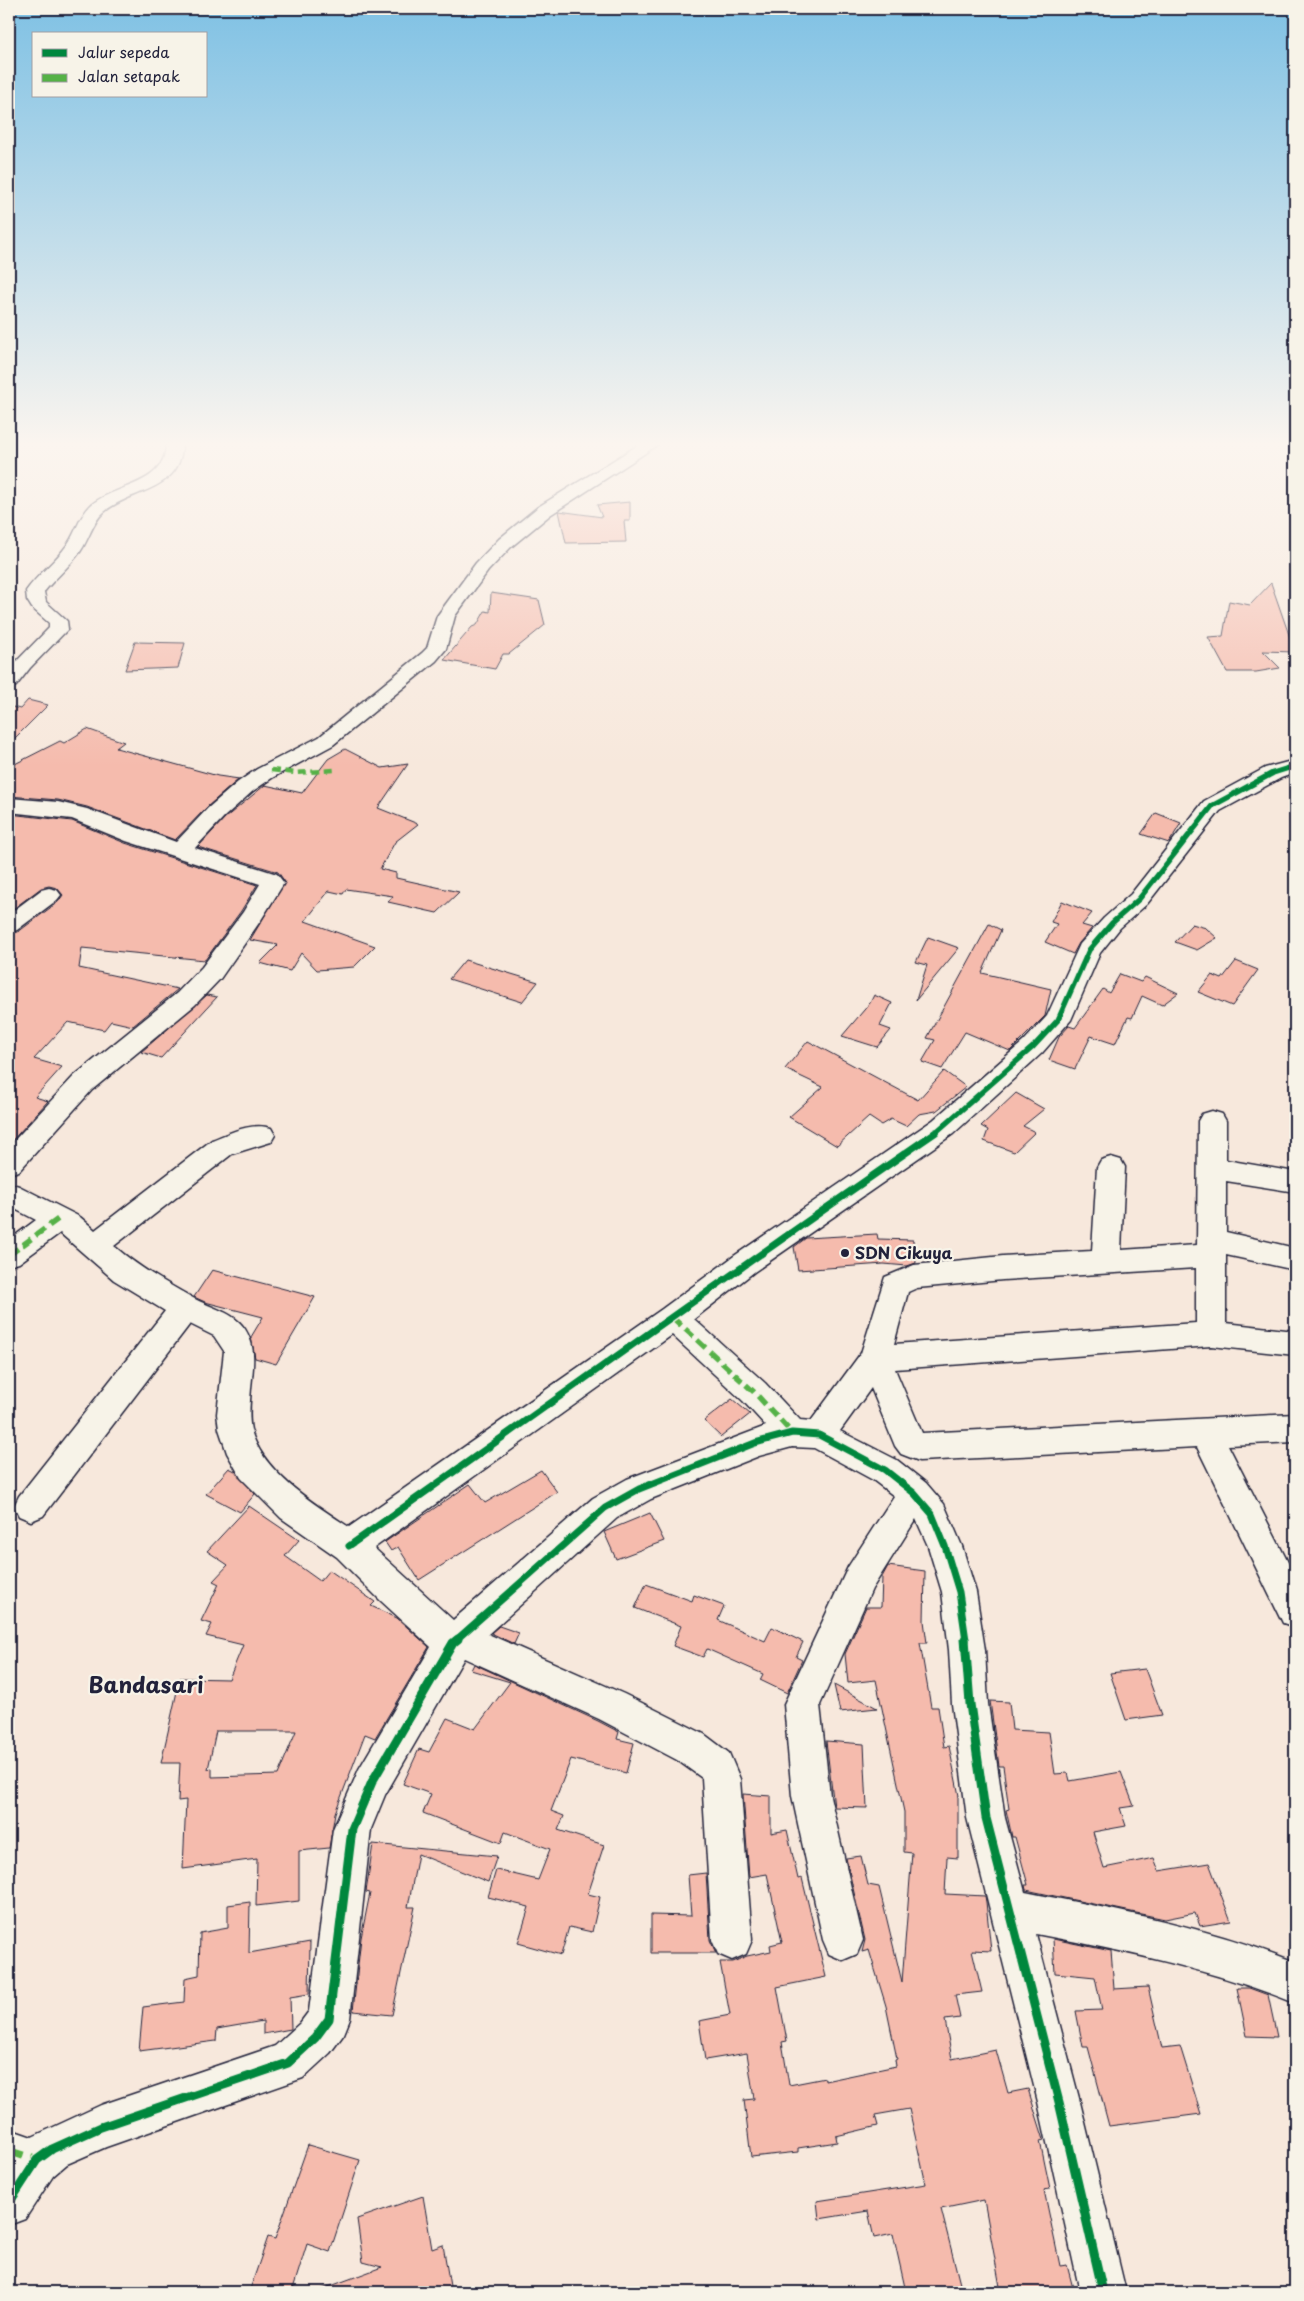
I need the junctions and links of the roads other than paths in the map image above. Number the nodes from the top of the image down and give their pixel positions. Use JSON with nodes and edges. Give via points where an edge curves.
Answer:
{"nodes":[{"id":1,"x":71,"y":551,"type":"edge"},
{"id":2,"x":497,"y":551,"type":"edge"},
{"id":3,"x":9,"y":682,"type":"edge"},
{"id":4,"x":1295,"y":766,"type":"edge"},
{"id":5,"x":9,"y":804,"type":"edge"},
{"id":6,"x":181,"y":850,"type":"junction"},
{"id":7,"x":49,"y":895,"type":"dead end"},
{"id":8,"x":9,"y":925,"type":"edge"},
{"id":9,"x":1212,"y":1121,"type":"dead end"},
{"id":10,"x":261,"y":1135,"type":"dead end"},
{"id":11,"x":9,"y":1164,"type":"edge"},
{"id":12,"x":1111,"y":1167,"type":"dead end"},
{"id":13,"x":1212,"y":1168,"type":"junction"},
{"id":14,"x":1295,"y":1182,"type":"edge"},
{"id":15,"x":9,"y":1193,"type":"edge"},
{"id":16,"x":58,"y":1219,"type":"junction"},
{"id":17,"x":94,"y":1246,"type":"junction"},
{"id":18,"x":1210,"y":1248,"type":"junction"},
{"id":19,"x":9,"y":1256,"type":"edge"},
{"id":20,"x":1295,"y":1259,"type":"edge"},
{"id":21,"x":1106,"y":1262,"type":"junction"},
{"id":22,"x":185,"y":1308,"type":"junction"},
{"id":23,"x":673,"y":1318,"type":"junction"},
{"id":24,"x":1211,"y":1334,"type":"junction"},
{"id":25,"x":1291,"y":1349,"type":"edge"},
{"id":26,"x":875,"y":1358,"type":"junction"},
{"id":27,"x":1295,"y":1428,"type":"edge"},
{"id":28,"x":1206,"y":1433,"type":"junction"},
{"id":29,"x":805,"y":1434,"type":"junction"},
{"id":30,"x":914,"y":1493,"type":"junction"},
{"id":31,"x":31,"y":1506,"type":"dead end"},
{"id":32,"x":348,"y":1546,"type":"junction"},
{"id":33,"x":1295,"y":1611,"type":"edge"},
{"id":34,"x":456,"y":1641,"type":"junction"},
{"id":35,"x":1010,"y":1909,"type":"junction"},
{"id":36,"x":732,"y":1940,"type":"dead end"},
{"id":37,"x":844,"y":1940,"type":"dead end"},
{"id":38,"x":1295,"y":1982,"type":"edge"},
{"id":39,"x":23,"y":2156,"type":"edge"},
{"id":40,"x":9,"y":2202,"type":"edge"},
{"id":41,"x":1103,"y":2292,"type":"edge"}],
"edges":[{"from":1,"to":3,"type":"street","via":[[34,596],[38,605],[58,621],[58,629]]},
{"from":2,"to":6,"type":"street","via":[[446,616],[436,649],[429,657],[355,720],[245,787]]},
{"from":4,"to":23,"type":"street","via":[[1273,773],[1212,806],[1140,899],[1112,923],[1089,950],[1058,1020],[1033,1047],[943,1127],[744,1264]]},
{"from":5,"to":6,"type":"street","via":[[79,814]]},
{"from":6,"to":11,"type":"street","via":[[269,879],[272,885],[211,973],[186,999],[83,1083]]},
{"from":7,"to":8,"type":"street"},
{"from":9,"to":13,"type":"street"},
{"from":10,"to":17,"type":"street","via":[[222,1147]]},
{"from":12,"to":21,"type":"street"},
{"from":13,"to":14,"type":"street"},
{"from":13,"to":18,"type":"street"},
{"from":15,"to":16,"type":"street"},
{"from":16,"to":17,"type":"street"},
{"from":16,"to":19,"type":"street"},
{"from":17,"to":22,"type":"street","via":[[124,1272]]},
{"from":18,"to":20,"type":"street"},
{"from":18,"to":21,"type":"street"},
{"from":18,"to":24,"type":"street"},
{"from":21,"to":26,"type":"street","via":[[1004,1268],[914,1276],[902,1280],[895,1285]]},
{"from":22,"to":31,"type":"street"},
{"from":22,"to":32,"type":"street","via":[[226,1327],[237,1344],[233,1414],[248,1461],[293,1508]]},
{"from":23,"to":29,"type":"street"},
{"from":23,"to":32,"type":"street"},
{"from":24,"to":25,"type":"street"},
{"from":24,"to":26,"type":"street"},
{"from":26,"to":28,"type":"street","via":[[906,1436],[919,1447]]},
{"from":26,"to":29,"type":"street"},
{"from":27,"to":28,"type":"street"},
{"from":28,"to":33,"type":"street"},
{"from":29,"to":30,"type":"street","via":[[885,1470]]},
{"from":29,"to":34,"type":"street","via":[[755,1443],[639,1489],[605,1508]]},
{"from":30,"to":35,"type":"street","via":[[924,1502],[938,1527],[959,1592],[986,1818]]},
{"from":30,"to":37,"type":"street","via":[[860,1578],[802,1704],[811,1796]]},
{"from":32,"to":34,"type":"street","via":[[393,1590]]},
{"from":34,"to":36,"type":"street","via":[[513,1660],[633,1716],[715,1765],[720,1772],[722,1788]]},
{"from":34,"to":39,"type":"street","via":[[372,1782],[352,1829],[329,2019],[315,2038],[288,2063]]},
{"from":35,"to":38,"type":"street","via":[[1153,1937],[1257,1966]]},
{"from":35,"to":41,"type":"street"},
{"from":39,"to":40,"type":"street"}]}
